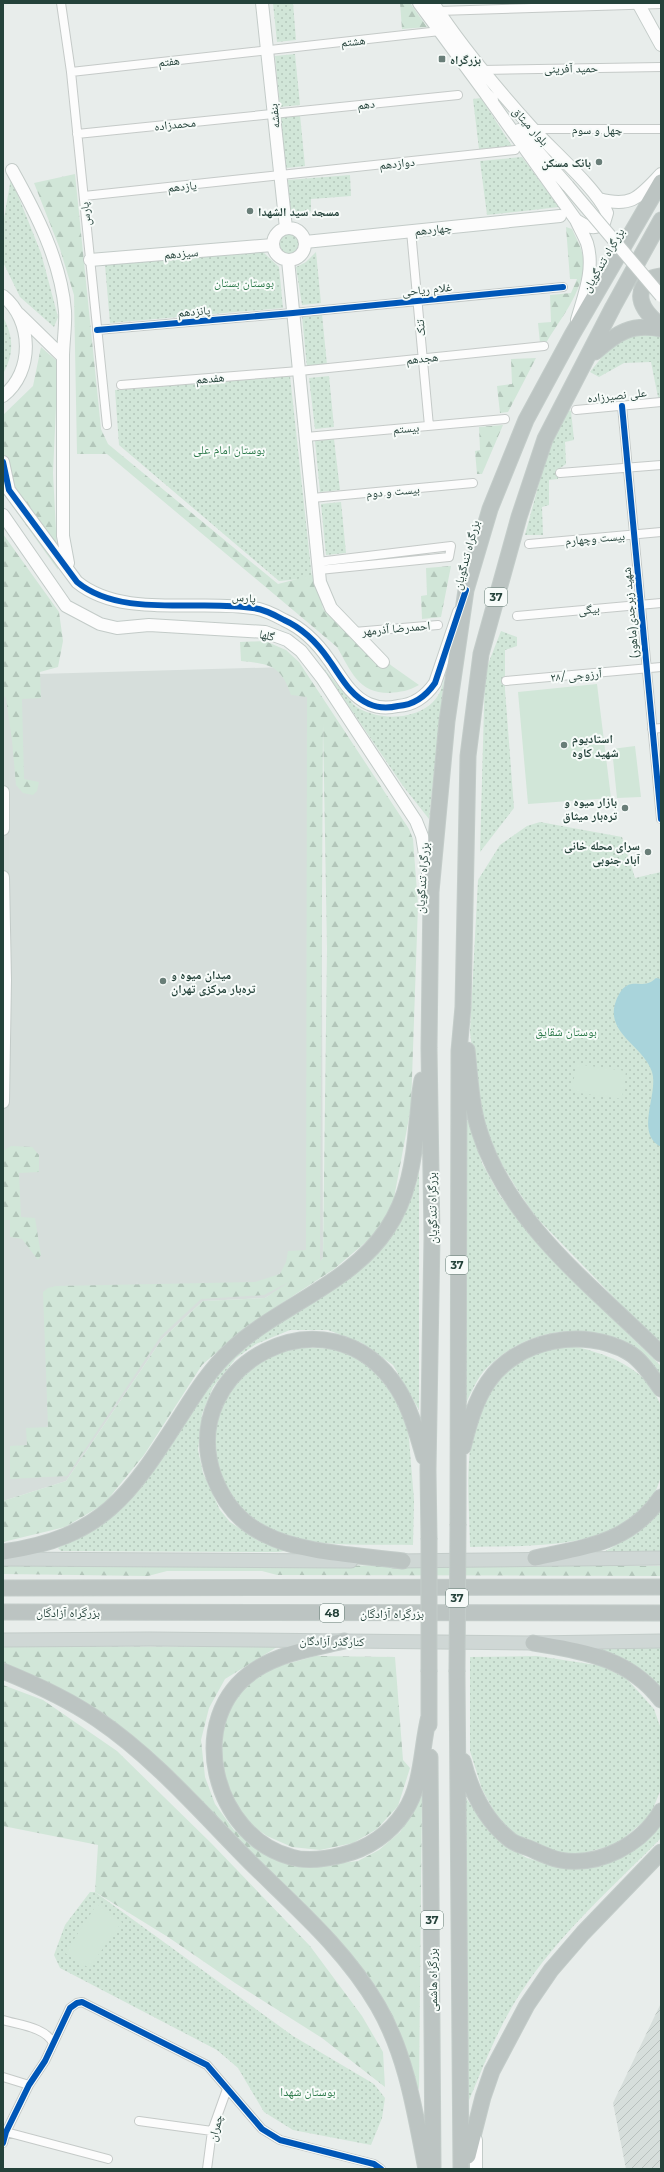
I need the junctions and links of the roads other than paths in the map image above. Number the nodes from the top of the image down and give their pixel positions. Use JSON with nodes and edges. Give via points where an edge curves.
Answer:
{"nodes":[{"id":1,"x":61,"y":3,"type":"edge"},
{"id":2,"x":262,"y":3,"type":"edge"},
{"id":3,"x":419,"y":3,"type":"edge"},
{"id":4,"x":639,"y":4,"type":"edge"},
{"id":5,"x":661,"y":4,"type":"edge"},
{"id":6,"x":508,"y":6,"type":"edge"},
{"id":7,"x":436,"y":7,"type":"edge"},
{"id":8,"x":440,"y":31,"type":"junction"},
{"id":9,"x":661,"y":45,"type":"edge"},
{"id":10,"x":267,"y":50,"type":"junction"},
{"id":11,"x":661,"y":67,"type":"edge"},
{"id":12,"x":481,"y":69,"type":"junction"},
{"id":13,"x":71,"y":72,"type":"junction"},
{"id":14,"x":458,"y":95,"type":"dead end"},
{"id":15,"x":492,"y":97,"type":"junction"},
{"id":16,"x":274,"y":114,"type":"junction"},
{"id":17,"x":533,"y":129,"type":"junction"},
{"id":18,"x":661,"y":129,"type":"edge"},
{"id":19,"x":77,"y":134,"type":"junction"},
{"id":20,"x":515,"y":150,"type":"dead end"},
{"id":21,"x":12,"y":170,"type":"dead end"},
{"id":22,"x":661,"y":174,"type":"edge"},
{"id":23,"x":280,"y":175,"type":"junction"},
{"id":24,"x":661,"y":182,"type":"edge"},
{"id":25,"x":84,"y":196,"type":"junction"},
{"id":26,"x":599,"y":199,"type":"junction"},
{"id":27,"x":560,"y":216,"type":"dead end"},
{"id":28,"x":576,"y":220,"type":"junction"},
{"id":29,"x":661,"y":220,"type":"edge"},
{"id":30,"x":286,"y":228,"type":"junction"},
{"id":31,"x":411,"y":231,"type":"junction"},
{"id":32,"x":305,"y":242,"type":"junction"},
{"id":33,"x":273,"y":245,"type":"junction"},
{"id":34,"x":90,"y":260,"type":"junction"},
{"id":35,"x":288,"y":260,"type":"junction"},
{"id":36,"x":661,"y":276,"type":"edge"},
{"id":37,"x":562,"y":287,"type":"dead end"},
{"id":38,"x":661,"y":289,"type":"edge"},
{"id":39,"x":4,"y":296,"type":"edge"},
{"id":40,"x":661,"y":296,"type":"edge"},
{"id":41,"x":418,"y":301,"type":"junction"},
{"id":42,"x":19,"y":314,"type":"junction"},
{"id":43,"x":293,"y":314,"type":"junction"},
{"id":44,"x":661,"y":328,"type":"edge"},
{"id":45,"x":97,"y":330,"type":"junction"},
{"id":46,"x":572,"y":335,"type":"junction"},
{"id":47,"x":544,"y":346,"type":"dead end"},
{"id":48,"x":63,"y":357,"type":"junction"},
{"id":49,"x":423,"y":358,"type":"junction"},
{"id":50,"x":588,"y":358,"type":"junction"},
{"id":51,"x":299,"y":371,"type":"junction"},
{"id":52,"x":121,"y":385,"type":"dead end"},
{"id":53,"x":3,"y":396,"type":"edge"},
{"id":54,"x":661,"y":402,"type":"edge"},
{"id":55,"x":622,"y":406,"type":"junction"},
{"id":56,"x":576,"y":410,"type":"dead end"},
{"id":57,"x":505,"y":419,"type":"dead end"},
{"id":58,"x":107,"y":425,"type":"dead end"},
{"id":59,"x":429,"y":426,"type":"junction"},
{"id":60,"x":306,"y":437,"type":"junction"},
{"id":61,"x":3,"y":462,"type":"edge"},
{"id":62,"x":661,"y":465,"type":"edge"},
{"id":63,"x":628,"y":468,"type":"junction"},
{"id":64,"x":560,"y":474,"type":"dead end"},
{"id":65,"x":473,"y":483,"type":"dead end"},
{"id":66,"x":312,"y":498,"type":"junction"},
{"id":67,"x":3,"y":514,"type":"edge"},
{"id":68,"x":661,"y":532,"type":"edge"},
{"id":69,"x":634,"y":535,"type":"junction"},
{"id":70,"x":529,"y":544,"type":"dead end"},
{"id":71,"x":449,"y":557,"type":"dead end"},
{"id":72,"x":68,"y":563,"type":"dead end"},
{"id":73,"x":318,"y":566,"type":"junction"},
{"id":74,"x":466,"y":590,"type":"junction"},
{"id":75,"x":661,"y":603,"type":"edge"},
{"id":76,"x":641,"y":605,"type":"junction"},
{"id":77,"x":517,"y":616,"type":"dead end"},
{"id":78,"x":438,"y":625,"type":"dead end"},
{"id":79,"x":354,"y":632,"type":"junction"},
{"id":80,"x":383,"y":662,"type":"dead end"},
{"id":81,"x":661,"y":667,"type":"edge"},
{"id":82,"x":647,"y":669,"type":"junction"},
{"id":83,"x":506,"y":681,"type":"dead end"},
{"id":84,"x":657,"y":728,"type":"edge"},
{"id":85,"x":660,"y":788,"type":"edge"},
{"id":86,"x":3,"y":792,"type":"edge"},
{"id":87,"x":661,"y":819,"type":"edge"},
{"id":88,"x":3,"y":829,"type":"edge"},
{"id":89,"x":3,"y":877,"type":"edge"},
{"id":90,"x":431,"y":892,"type":"junction"},
{"id":91,"x":4,"y":991,"type":"edge"},
{"id":92,"x":463,"y":1007,"type":"junction"},
{"id":93,"x":429,"y":1048,"type":"junction"},
{"id":94,"x":3,"y":1102,"type":"edge"},
{"id":95,"x":661,"y":1354,"type":"edge"},
{"id":96,"x":661,"y":1389,"type":"edge"},
{"id":97,"x":428,"y":1470,"type":"junction"},
{"id":98,"x":458,"y":1471,"type":"junction"},
{"id":99,"x":661,"y":1497,"type":"edge"},
{"id":100,"x":3,"y":1552,"type":"edge"},
{"id":101,"x":535,"y":1558,"type":"junction"},
{"id":102,"x":661,"y":1558,"type":"edge"},
{"id":103,"x":3,"y":1560,"type":"edge"},
{"id":104,"x":403,"y":1561,"type":"junction"},
{"id":105,"x":661,"y":1587,"type":"edge"},
{"id":106,"x":3,"y":1588,"type":"edge"},
{"id":107,"x":3,"y":1612,"type":"edge"},
{"id":108,"x":661,"y":1613,"type":"edge"},
{"id":109,"x":3,"y":1640,"type":"edge"},
{"id":110,"x":661,"y":1641,"type":"edge"},
{"id":111,"x":344,"y":1642,"type":"junction"},
{"id":112,"x":533,"y":1643,"type":"junction"},
{"id":113,"x":3,"y":1671,"type":"edge"},
{"id":114,"x":429,"y":1672,"type":"joint"},
{"id":115,"x":661,"y":1700,"type":"edge"},
{"id":116,"x":429,"y":1716,"type":"junction"},
{"id":117,"x":458,"y":1742,"type":"junction"},
{"id":118,"x":661,"y":1811,"type":"edge"},
{"id":119,"x":661,"y":1852,"type":"edge"},
{"id":120,"x":3,"y":2020,"type":"edge"},
{"id":121,"x":52,"y":2043,"type":"junction"},
{"id":122,"x":3,"y":2077,"type":"edge"},
{"id":123,"x":29,"y":2085,"type":"junction"},
{"id":124,"x":227,"y":2089,"type":"junction"},
{"id":125,"x":139,"y":2121,"type":"dead end"},
{"id":126,"x":476,"y":2122,"type":"junction"},
{"id":127,"x":212,"y":2131,"type":"junction"},
{"id":128,"x":6,"y":2132,"type":"junction"},
{"id":129,"x":3,"y":2143,"type":"edge"},
{"id":130,"x":108,"y":2159,"type":"dead end"},
{"id":131,"x":366,"y":2165,"type":"edge"},
{"id":132,"x":207,"y":2169,"type":"edge"},
{"id":133,"x":381,"y":2169,"type":"edge"},
{"id":134,"x":426,"y":2169,"type":"edge"},
{"id":135,"x":433,"y":2169,"type":"edge"},
{"id":136,"x":461,"y":2169,"type":"edge"},
{"id":137,"x":465,"y":2169,"type":"edge"},
{"id":138,"x":476,"y":2169,"type":"edge"}],
"edges":[{"from":1,"to":13,"type":"street","name":"پارس"},
{"from":2,"to":10,"type":"street","name":"بنفشه"},
{"from":3,"to":8,"type":"street"},
{"from":4,"to":5,"type":"street"},
{"from":4,"to":6,"type":"street"},
{"from":4,"to":9,"type":"street"},
{"from":6,"to":7,"type":"street"},
{"from":7,"to":12,"type":"street","name":"بلوار میثاق"},
{"from":8,"to":10,"type":"street","name":"هشتم"},
{"from":8,"to":15,"type":"street"},
{"from":10,"to":13,"type":"street","name":"هفتم"},
{"from":10,"to":16,"type":"street","name":"بنفشه"},
{"from":11,"to":12,"type":"street","name":"حمید آفرینی"},
{"from":12,"to":15,"type":"street","name":"بلوار میثاق"},
{"from":12,"to":17,"type":"street","name":"بلوار میثاق"},
{"from":13,"to":19,"type":"street","name":"پارس"},
{"from":14,"to":16,"type":"street","name":"دهم"},
{"from":15,"to":28,"type":"street"},
{"from":15,"to":38,"type":"street"},
{"from":15,"to":40,"type":"street","bridge":true},
{"from":16,"to":19,"type":"street","name":"محمدزاده"},
{"from":16,"to":23,"type":"street","name":"بنفشه"},
{"from":17,"to":18,"type":"street","name":"چهل و سوم"},
{"from":17,"to":26,"type":"street","name":"بلوار میثاق"},
{"from":19,"to":25,"type":"street","name":"پارس"},
{"from":20,"to":23,"type":"street","name":"دوازدهم"},
{"from":21,"to":48,"type":"street","via":[[41,227],[57,269],[65,312]]},
{"from":22,"to":26,"type":"street","via":[[633,201],[612,202]]},
{"from":23,"to":25,"type":"street","name":"یازدهم"},
{"from":23,"to":30,"type":"street","name":"بنفشه"},
{"from":24,"to":46,"type":"highway","name":"بزرگراه تندگویان","number":"37"},
{"from":25,"to":34,"type":"street","name":"پارس"},
{"from":26,"to":28,"type":"street","via":[[606,213],[604,223],[593,228]]},
{"from":27,"to":31,"type":"street","name":"چهاردهم"},
{"from":28,"to":46,"type":"street","via":[[587,242],[590,258],[589,277]]},
{"from":29,"to":50,"type":"highway","name":"بزرگراه تندگویان","number":"37"},
{"from":30,"to":32,"type":"street","via":[[297,230]]},
{"from":30,"to":33,"type":"street","via":[[278,232]]},
{"from":31,"to":32,"type":"street","name":"چهاردهم"},
{"from":31,"to":41,"type":"street","name":"تنک"},
{"from":32,"to":35,"type":"street","via":[[305,248],[298,257]]},
{"from":33,"to":34,"type":"street","name":"سیزدهم"},
{"from":33,"to":35,"type":"street","via":[[276,253]]},
{"from":34,"to":45,"type":"street","name":"پارس"},
{"from":35,"to":43,"type":"street"},
{"from":36,"to":44,"type":"highway","via":[[644,284],[640,296],[645,309]]},
{"from":37,"to":41,"type":"street","name":"غلام ریاحی"},
{"from":39,"to":42,"type":"street"},
{"from":41,"to":43,"type":"street","name":"غلام ریاحی"},
{"from":41,"to":49,"type":"street","name":"تنک"},
{"from":42,"to":48,"type":"street"},
{"from":42,"to":53,"type":"street","via":[[26,337],[24,365],[16,381]]},
{"from":43,"to":45,"type":"street","name":"پانزدهم"},
{"from":43,"to":51,"type":"street"},
{"from":44,"to":50,"type":"highway","via":[[632,328],[612,337]]},
{"from":45,"to":58,"type":"street","name":"پارس"},
{"from":46,"to":74,"type":"highway","name":"بزرگراه تندگویان","number":"37","via":[[516,441],[490,509]]},
{"from":47,"to":49,"type":"street","name":"هجدهم"},
{"from":48,"to":72,"type":"street","via":[[64,536]]},
{"from":49,"to":51,"type":"street","name":"هجدهم"},
{"from":49,"to":59,"type":"street","name":"تنک"},
{"from":50,"to":92,"type":"highway","name":"بزرگراه تندگویان","number":"37","via":[[545,439],[519,517],[481,654],[468,756]]},
{"from":51,"to":52,"type":"street","name":"هفدهم"},
{"from":51,"to":60,"type":"street"},
{"from":54,"to":55,"type":"street","name":"علی نصیرزاده"},
{"from":55,"to":56,"type":"street","name":"علی نصیرزاده"},
{"from":55,"to":63,"type":"street","name":"شهید زبرجدی(ماهور)"},
{"from":57,"to":59,"type":"street","name":"بیستم"},
{"from":59,"to":60,"type":"street","name":"بیستم"},
{"from":60,"to":66,"type":"street"},
{"from":61,"to":74,"type":"street","name":"پارس","via":[[9,490],[77,582],[87,591],[119,601],[254,608],[276,615],[310,638],[356,696],[378,707],[404,706],[430,691],[437,678]]},
{"from":62,"to":63,"type":"street"},
{"from":63,"to":64,"type":"street"},
{"from":63,"to":69,"type":"street","name":"شهید زبرجدی(ماهور)"},
{"from":65,"to":66,"type":"street","name":"بیست و دوم"},
{"from":66,"to":73,"type":"street"},
{"from":67,"to":90,"type":"street","name":"گلها","via":[[66,606],[100,624],[117,628],[149,626],[265,632],[287,640],[300,651],[322,678],[416,821],[422,836]]},
{"from":68,"to":69,"type":"street","name":"بیست وچهارم"},
{"from":69,"to":70,"type":"street","name":"بیست وچهارم"},
{"from":69,"to":76,"type":"street","name":"شهید زبرجدی(ماهور)"},
{"from":71,"to":73,"type":"street","via":[[451,546]]},
{"from":73,"to":79,"type":"street","via":[[320,582],[331,608]]},
{"from":74,"to":90,"type":"highway","name":"بزرگراه تندگویان","number":"37","via":[[447,721]]},
{"from":75,"to":76,"type":"street","name":"بیگی"},
{"from":76,"to":77,"type":"street","name":"بیگی"},
{"from":76,"to":82,"type":"street","name":"شهید زبرجدی(ماهور)"},
{"from":78,"to":79,"type":"street","name":"احمدرضا آذرمهر"},
{"from":79,"to":80,"type":"street"},
{"from":81,"to":82,"type":"street","name":"آرزوجی /۲۸"},
{"from":82,"to":83,"type":"street","name":"آرزوجی /۲۸"},
{"from":82,"to":84,"type":"street","name":"شهید زبرجدی(ماهور)"},
{"from":84,"to":85,"type":"street","name":"شهید زبرجدی(ماهور)"},
{"from":85,"to":87,"type":"street","name":"شهید زبرجدی(ماهور)"},
{"from":86,"to":88,"type":"street"},
{"from":89,"to":91,"type":"street"},
{"from":90,"to":93,"type":"highway","name":"بزرگراه تندگویان","number":"37"},
{"from":91,"to":94,"type":"street"},
{"from":92,"to":95,"type":"highway","via":[[471,1099],[480,1132],[498,1176],[526,1218],[556,1252]]},
{"from":92,"to":98,"type":"highway","name":"بزرگراه تندگویان","number":"37","via":[[459,1051],[457,1166]]},
{"from":93,"to":97,"type":"highway","name":"بزرگراه تندگویان","number":"37","via":[[432,1237]]},
{"from":93,"to":100,"type":"highway","via":[[421,1084],[415,1148],[405,1197],[387,1230],[377,1242],[345,1272],[264,1324],[229,1351],[198,1389],[138,1480],[111,1508],[67,1536]]},
{"from":96,"to":98,"type":"highway","via":[[646,1368],[630,1353],[614,1346],[579,1339],[546,1342],[533,1347],[504,1364],[488,1381],[476,1403]]},
{"from":97,"to":104,"type":"highway","via":[[412,1419],[398,1390],[384,1371],[366,1355],[344,1344],[301,1339],[275,1346],[256,1355],[236,1374],[215,1405],[207,1448],[212,1470],[228,1506],[244,1522],[264,1534],[294,1546]]},
{"from":97,"to":114,"type":"highway","name":"بزرگراه تندگویان","number":"37","bridge":true},
{"from":98,"to":117,"type":"highway","name":"بزرگراه تندگویان","number":"37","bridge":true},
{"from":99,"to":101,"type":"highway","via":[[648,1514],[624,1533],[599,1544]]},
{"from":101,"to":102,"type":"main road"},
{"from":101,"to":104,"type":"main road"},
{"from":103,"to":104,"type":"main road"},
{"from":105,"to":106,"type":"highway","name":"بزرگراه آزادگان","number":"48"},
{"from":107,"to":108,"type":"highway","name":"بزرگراه آزادگان","number":"48"},
{"from":109,"to":111,"type":"main road","name":"کنارگذر آزادگان"},
{"from":110,"to":112,"type":"main road","name":"کنارگذر آزادگان"},
{"from":111,"to":112,"type":"main road","name":"کنارگذر آزادگان"},
{"from":111,"to":116,"type":"highway","via":[[292,1653],[262,1666],[228,1697],[220,1713],[214,1752],[216,1774],[235,1819],[254,1837],[278,1852],[302,1859],[331,1858],[346,1854],[363,1848],[379,1838],[395,1824],[415,1791]]},
{"from":112,"to":115,"type":"highway","via":[[609,1660],[633,1672],[653,1689]]},
{"from":113,"to":134,"type":"highway","via":[[76,1705],[120,1736],[185,1795],[335,1947],[378,2006],[394,2039],[412,2094]]},
{"from":114,"to":116,"type":"highway","name":"بزرگراه هاشمی","number":"37"},
{"from":116,"to":135,"type":"highway","name":"بزرگراه هاشمی","number":"37"},
{"from":117,"to":118,"type":"highway","via":[[476,1799],[491,1821],[509,1840],[559,1860],[582,1861],[615,1852],[641,1835]]},
{"from":117,"to":136,"type":"highway","number":"37"},
{"from":119,"to":126,"type":"highway","via":[[583,1933],[551,1970],[527,2005],[492,2071]]},
{"from":120,"to":121,"type":"street","via":[[43,2032],[50,2037]]},
{"from":121,"to":123,"type":"street","via":[[45,2061]]},
{"from":121,"to":124,"type":"street","via":[[70,2008],[82,2002],[207,2065]]},
{"from":122,"to":123,"type":"street"},
{"from":123,"to":128,"type":"street"},
{"from":124,"to":127,"type":"street","name":"چمران"},
{"from":124,"to":131,"type":"street","via":[[270,2135]]},
{"from":125,"to":127,"type":"street"},
{"from":126,"to":137,"type":"highway"},
{"from":126,"to":138,"type":"street"},
{"from":127,"to":132,"type":"street","name":"چمران"},
{"from":128,"to":129,"type":"street"},
{"from":128,"to":130,"type":"street"},
{"from":131,"to":133,"type":"street","via":[[374,2164]]}]}
